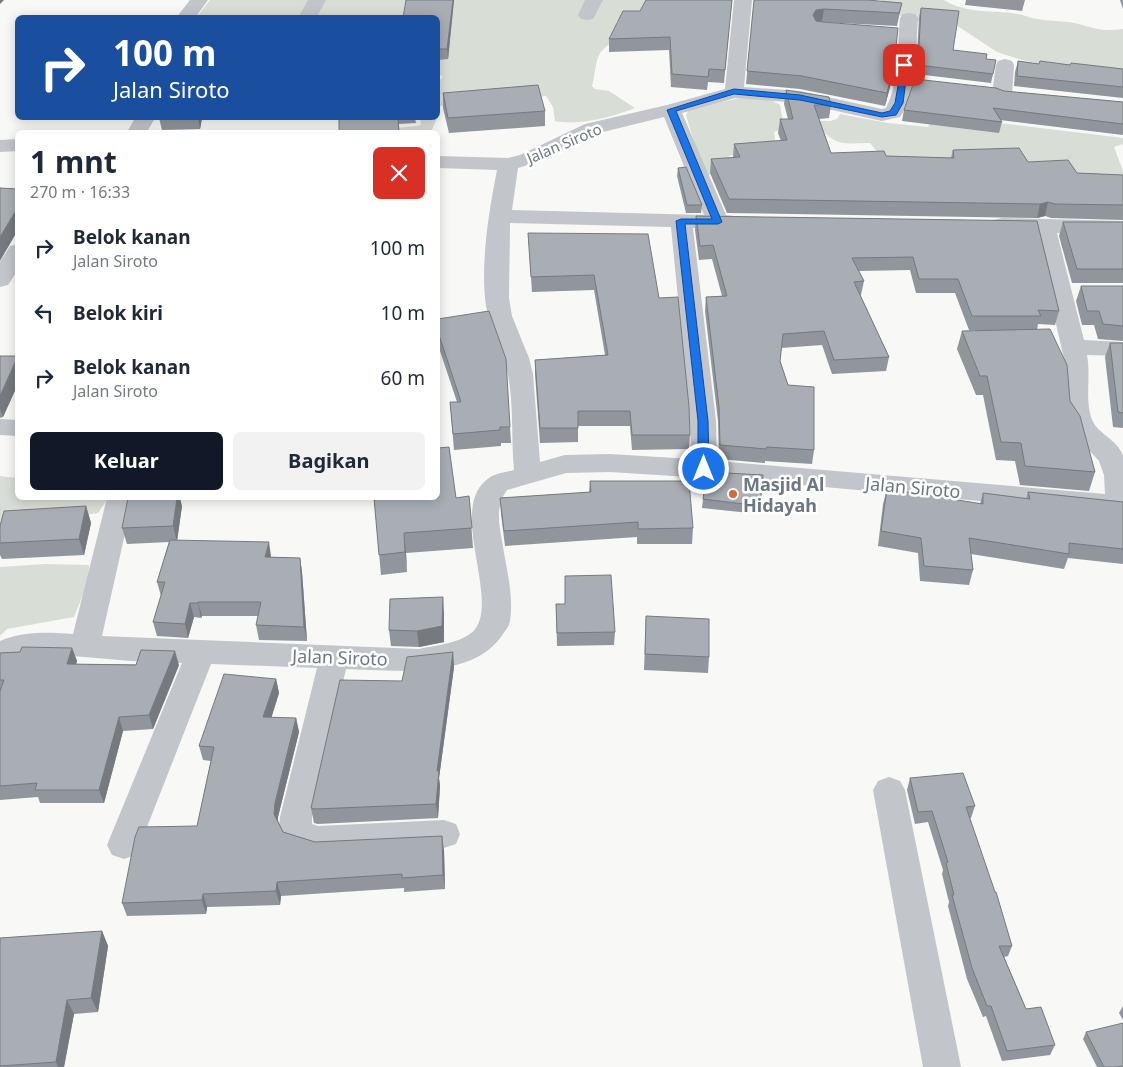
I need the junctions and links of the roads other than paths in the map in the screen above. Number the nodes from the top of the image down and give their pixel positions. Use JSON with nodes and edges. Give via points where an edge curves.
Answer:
{"nodes":[{"id":1,"x":199,"y":0,"type":"edge"},
{"id":2,"x":317,"y":0,"type":"edge"},
{"id":3,"x":743,"y":0,"type":"edge"},
{"id":4,"x":187,"y":15,"type":"edge"},
{"id":5,"x":310,"y":15,"type":"edge"},
{"id":6,"x":901,"y":28,"type":"dead end"},
{"id":7,"x":1005,"y":65,"type":"dead end"},
{"id":8,"x":903,"y":81,"type":"junction"},
{"id":9,"x":923,"y":83,"type":"edge"},
{"id":10,"x":982,"y":91,"type":"edge"},
{"id":11,"x":734,"y":92,"type":"junction"},
{"id":12,"x":671,"y":110,"type":"junction"},
{"id":13,"x":15,"y":145,"type":"edge"},
{"id":14,"x":0,"y":146,"type":"edge"},
{"id":15,"x":440,"y":162,"type":"edge"},
{"id":16,"x":508,"y":164,"type":"junction"},
{"id":17,"x":501,"y":216,"type":"junction"},
{"id":18,"x":681,"y":221,"type":"junction"},
{"id":19,"x":718,"y":222,"type":"junction"},
{"id":20,"x":757,"y":222,"type":"edge"},
{"id":21,"x":985,"y":225,"type":"edge"},
{"id":22,"x":1044,"y":225,"type":"junction"},
{"id":23,"x":1123,"y":228,"type":"edge"},
{"id":24,"x":15,"y":256,"type":"edge"},
{"id":25,"x":0,"y":280,"type":"edge"},
{"id":26,"x":1060,"y":292,"type":"junction"},
{"id":27,"x":1087,"y":292,"type":"edge"},
{"id":28,"x":1066,"y":342,"type":"junction"},
{"id":29,"x":1123,"y":349,"type":"edge"},
{"id":30,"x":0,"y":427,"type":"edge"},
{"id":31,"x":15,"y":428,"type":"edge"},
{"id":32,"x":704,"y":469,"type":"junction"},
{"id":33,"x":528,"y":474,"type":"junction"},
{"id":34,"x":119,"y":500,"type":"edge"},
{"id":35,"x":1121,"y":505,"type":"edge"},
{"id":36,"x":85,"y":646,"type":"junction"},
{"id":37,"x":201,"y":652,"type":"junction"},
{"id":38,"x":0,"y":654,"type":"edge"},
{"id":39,"x":334,"y":658,"type":"junction"},
{"id":40,"x":889,"y":790,"type":"dead end"},
{"id":41,"x":444,"y":834,"type":"dead end"},
{"id":42,"x":124,"y":845,"type":"dead end"},
{"id":43,"x":942,"y":1067,"type":"edge"}],
"edges":[{"from":1,"to":4,"type":"street"},
{"from":2,"to":5,"type":"street"},
{"from":3,"to":11,"type":"street"},
{"from":6,"to":8,"type":"street"},
{"from":7,"to":10,"type":"street","via":[[1011,94]]},
{"from":8,"to":9,"type":"street"},
{"from":8,"to":11,"type":"street","via":[[899,103],[893,113],[882,115],[800,97]]},
{"from":11,"to":12,"type":"street","name":"Jalan Siroto"},
{"from":12,"to":16,"type":"street","name":"Jalan Siroto","via":[[592,128],[527,160]]},
{"from":12,"to":19,"type":"street"},
{"from":13,"to":14,"type":"street"},
{"from":15,"to":16,"type":"street","name":"Jalan Siroto"},
{"from":16,"to":17,"type":"street","name":"Jalan Siroto"},
{"from":17,"to":18,"type":"street"},
{"from":17,"to":33,"type":"street","name":"Jalan Siroto","via":[[498,310],[520,370]]},
{"from":18,"to":19,"type":"street"},
{"from":18,"to":32,"type":"street","via":[[703,421]]},
{"from":19,"to":20,"type":"street"},
{"from":21,"to":22,"type":"street"},
{"from":22,"to":23,"type":"street"},
{"from":22,"to":26,"type":"street"},
{"from":24,"to":25,"type":"street"},
{"from":26,"to":27,"type":"street"},
{"from":26,"to":28,"type":"street"},
{"from":28,"to":29,"type":"street"},
{"from":28,"to":35,"type":"street","via":[[1076,361],[1079,420],[1113,460]]},
{"from":30,"to":31,"type":"street"},
{"from":32,"to":33,"type":"street","name":"Jalan Siroto","via":[[593,463],[564,464]]},
{"from":32,"to":35,"type":"street","name":"Jalan Siroto"},
{"from":33,"to":39,"type":"street","name":"Jalan Siroto","via":[[498,484],[485,508],[497,604],[494,623],[482,641],[461,652],[419,660]]},
{"from":34,"to":36,"type":"street"},
{"from":36,"to":37,"type":"street","name":"Jalan Siroto"},
{"from":36,"to":38,"type":"street","name":"Jalan Siroto","via":[[48,643],[18,646]]},
{"from":37,"to":39,"type":"street","name":"Jalan Siroto"},
{"from":37,"to":42,"type":"street"},
{"from":39,"to":41,"type":"street","via":[[296,817],[300,835],[318,840]]},
{"from":40,"to":43,"type":"street"}]}
